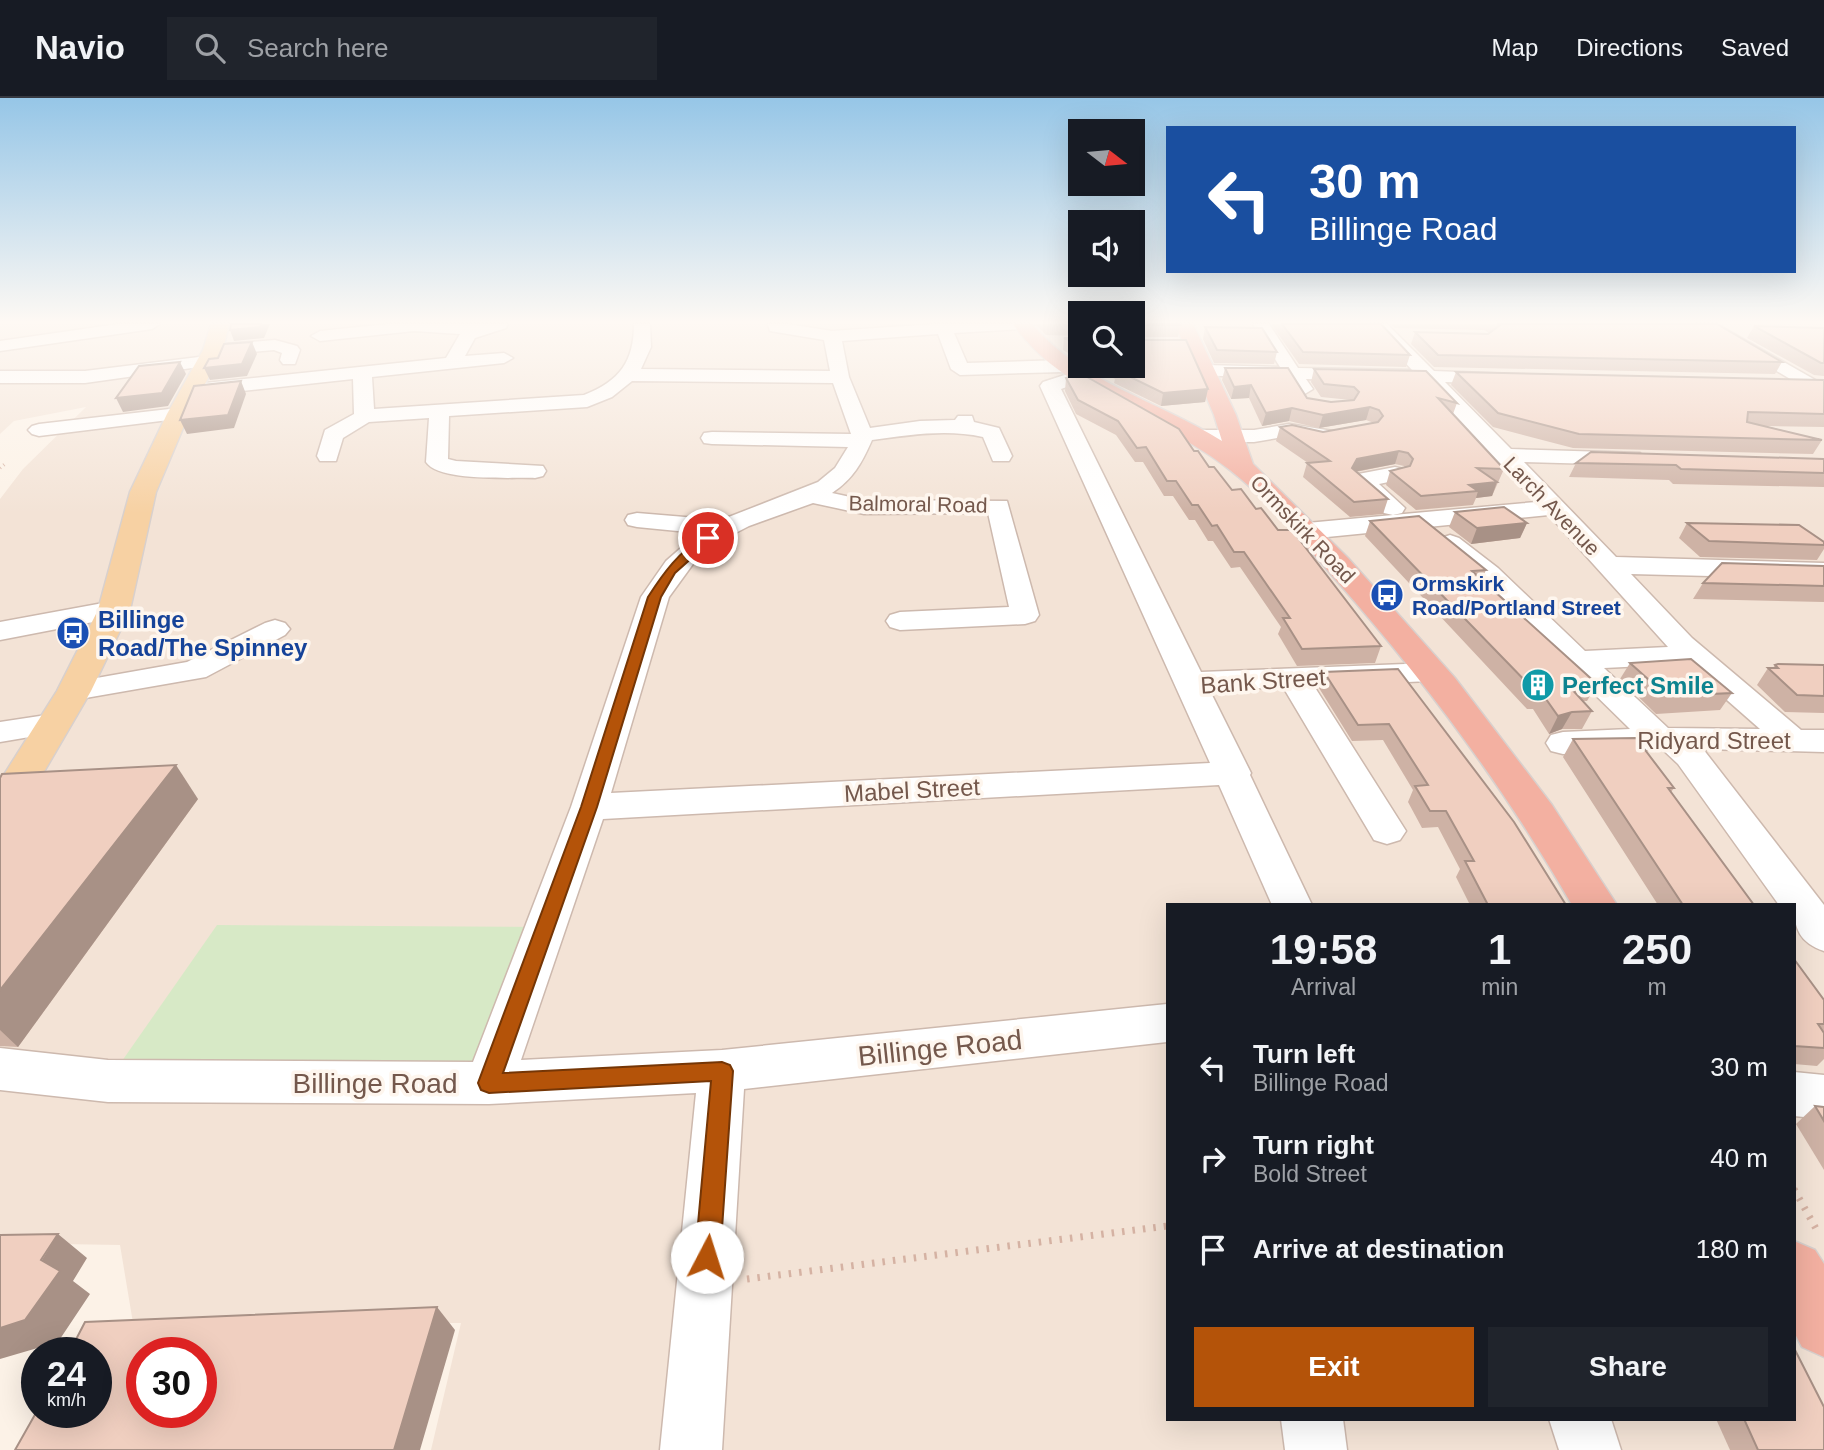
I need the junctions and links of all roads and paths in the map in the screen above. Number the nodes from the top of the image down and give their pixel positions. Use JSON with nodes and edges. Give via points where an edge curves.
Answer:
{"nodes":[{"id":1,"x":152,"y":387,"type":"edge"},
{"id":2,"x":193,"y":387,"type":"edge"},
{"id":3,"x":363,"y":387,"type":"edge"},
{"id":4,"x":614,"y":387,"type":"edge"},
{"id":5,"x":844,"y":387,"type":"edge"},
{"id":6,"x":1051,"y":387,"type":"edge"},
{"id":7,"x":1104,"y":387,"type":"edge"},
{"id":8,"x":1213,"y":387,"type":"edge"},
{"id":9,"x":1301,"y":387,"type":"edge"},
{"id":10,"x":1438,"y":387,"type":"edge"},
{"id":11,"x":1313,"y":405,"type":"edge"},
{"id":12,"x":439,"y":413,"type":"junction"},
{"id":13,"x":364,"y":416,"type":"junction"},
{"id":14,"x":1167,"y":419,"type":"junction"},
{"id":15,"x":1229,"y":424,"type":"junction"},
{"id":16,"x":39,"y":430,"type":"dead end"},
{"id":17,"x":1342,"y":433,"type":"edge"},
{"id":18,"x":1197,"y":436,"type":"junction"},
{"id":19,"x":862,"y":437,"type":"junction"},
{"id":20,"x":712,"y":438,"type":"dead end"},
{"id":21,"x":551,"y":454,"type":"dead end"},
{"id":22,"x":1503,"y":455,"type":"junction"},
{"id":23,"x":328,"y":456,"type":"dead end"},
{"id":24,"x":1000,"y":456,"type":"dead end"},
{"id":25,"x":1657,"y":459,"type":"edge"},
{"id":26,"x":5,"y":464,"type":"dead end"},
{"id":27,"x":1242,"y":467,"type":"junction"},
{"id":28,"x":0,"y":468,"type":"edge"},
{"id":29,"x":1395,"y":474,"type":"edge"},
{"id":30,"x":810,"y":495,"type":"junction"},
{"id":31,"x":1555,"y":507,"type":"junction"},
{"id":32,"x":637,"y":520,"type":"dead end"},
{"id":33,"x":1415,"y":520,"type":"junction"},
{"id":34,"x":723,"y":528,"type":"junction"},
{"id":35,"x":1307,"y":531,"type":"junction"},
{"id":36,"x":1608,"y":565,"type":"junction"},
{"id":37,"x":1824,"y":571,"type":"edge"},
{"id":38,"x":114,"y":610,"type":"junction"},
{"id":39,"x":900,"y":621,"type":"dead end"},
{"id":40,"x":275,"y":629,"type":"dead end"},
{"id":41,"x":0,"y":631,"type":"edge"},
{"id":42,"x":1694,"y":654,"type":"junction"},
{"id":43,"x":1577,"y":660,"type":"junction"},
{"id":44,"x":1431,"y":671,"type":"junction"},
{"id":45,"x":1293,"y":678,"type":"junction"},
{"id":46,"x":1190,"y":682,"type":"junction"},
{"id":47,"x":74,"y":691,"type":"junction"},
{"id":48,"x":53,"y":724,"type":"junction"},
{"id":49,"x":0,"y":732,"type":"edge"},
{"id":50,"x":1665,"y":738,"type":"junction"},
{"id":51,"x":1808,"y":740,"type":"edge"},
{"id":52,"x":1563,"y":743,"type":"dead end"},
{"id":53,"x":1234,"y":773,"type":"junction"},
{"id":54,"x":589,"y":807,"type":"junction"},
{"id":55,"x":0,"y":813,"type":"edge"},
{"id":56,"x":1387,"y":831,"type":"dead end"},
{"id":57,"x":1291,"y":903,"type":"edge"},
{"id":58,"x":1594,"y":903,"type":"edge"},
{"id":59,"x":1824,"y":935,"type":"edge"},
{"id":60,"x":1166,"y":1023,"type":"edge"},
{"id":61,"x":0,"y":1069,"type":"edge"},
{"id":62,"x":722,"y":1071,"type":"junction"},
{"id":63,"x":489,"y":1083,"type":"junction"},
{"id":64,"x":1796,"y":1094,"type":"edge"},
{"id":65,"x":1824,"y":1097,"type":"edge"},
{"id":66,"x":1796,"y":1193,"type":"edge"},
{"id":67,"x":1166,"y":1226,"type":"edge"},
{"id":68,"x":1824,"y":1242,"type":"edge"},
{"id":69,"x":1796,"y":1275,"type":"edge"},
{"id":70,"x":705,"y":1284,"type":"junction"},
{"id":71,"x":1824,"y":1325,"type":"edge"},
{"id":72,"x":1312,"y":1421,"type":"edge"},
{"id":73,"x":1581,"y":1421,"type":"edge"},
{"id":74,"x":691,"y":1450,"type":"edge"},
{"id":75,"x":1316,"y":1450,"type":"edge"},
{"id":76,"x":1590,"y":1450,"type":"edge"}],
"edges":[{"from":1,"to":16,"type":"street"},
{"from":2,"to":38,"type":"main road","via":[[144,492]]},
{"from":3,"to":13,"type":"street"},
{"from":4,"to":12,"type":"street","via":[[587,401]]},
{"from":5,"to":19,"type":"street"},
{"from":6,"to":46,"type":"street"},
{"from":7,"to":14,"type":"highway","name":"Ormskirk Road"},
{"from":8,"to":15,"type":"highway"},
{"from":9,"to":11,"type":"street"},
{"from":10,"to":22,"type":"street","name":"Larch Avenue"},
{"from":12,"to":13,"type":"street"},
{"from":12,"to":21,"type":"street","via":[[437,462],[453,468],[531,475]]},
{"from":13,"to":23,"type":"street","via":[[333,435]]},
{"from":14,"to":15,"type":"highway"},
{"from":14,"to":18,"type":"highway","name":"Ormskirk Road"},
{"from":15,"to":17,"type":"street","via":[[1254,436],[1289,430],[1319,437]]},
{"from":15,"to":18,"type":"street"},
{"from":15,"to":27,"type":"highway"},
{"from":18,"to":27,"type":"highway","name":"Ormskirk Road"},
{"from":19,"to":20,"type":"street","via":[[841,441]]},
{"from":19,"to":24,"type":"street","via":[[920,427],[970,425],[992,432]]},
{"from":19,"to":30,"type":"street","via":[[851,464]]},
{"from":22,"to":25,"type":"street"},
{"from":22,"to":31,"type":"street","name":"Larch Avenue"},
{"from":26,"to":28,"type":"path"},
{"from":27,"to":35,"type":"highway","name":"Ormskirk Road"},
{"from":29,"to":33,"type":"street","via":[[1361,480]]},
{"from":30,"to":34,"type":"street"},
{"from":30,"to":39,"type":"street","name":"Balmoral Road","via":[[864,507],[998,506],[1025,615]]},
{"from":31,"to":33,"type":"street"},
{"from":31,"to":36,"type":"street","name":"Larch Avenue"},
{"from":32,"to":34,"type":"street"},
{"from":33,"to":35,"type":"street"},
{"from":33,"to":43,"type":"street","via":[[1488,574]]},
{"from":34,"to":54,"type":"street","via":[[670,571],[655,597]]},
{"from":35,"to":44,"type":"highway","name":"Ormskirk Road"},
{"from":36,"to":37,"type":"street"},
{"from":36,"to":42,"type":"street","name":"Larch Avenue"},
{"from":38,"to":41,"type":"street"},
{"from":38,"to":47,"type":"main road"},
{"from":40,"to":47,"type":"street","via":[[195,670]]},
{"from":42,"to":43,"type":"street"},
{"from":42,"to":51,"type":"street","name":"Larch Avenue"},
{"from":43,"to":50,"type":"street"},
{"from":44,"to":45,"type":"street","name":"Bank Street"},
{"from":44,"to":58,"type":"highway","name":"Ormskirk Road","via":[[1512,774]]},
{"from":45,"to":46,"type":"street","name":"Bank Street"},
{"from":45,"to":56,"type":"street"},
{"from":46,"to":53,"type":"street","name":"Bank Street"},
{"from":47,"to":48,"type":"main road"},
{"from":48,"to":49,"type":"street"},
{"from":48,"to":55,"type":"main road"},
{"from":50,"to":51,"type":"street","name":"Ridyard Street"},
{"from":50,"to":52,"type":"street","name":"Ridyard Street"},
{"from":50,"to":59,"type":"street","via":[[1690,756]]},
{"from":53,"to":54,"type":"street","name":"Mabel Street"},
{"from":53,"to":57,"type":"street","name":"Bank Street"},
{"from":54,"to":63,"type":"street"},
{"from":60,"to":62,"type":"street","name":"Billinge Road"},
{"from":61,"to":63,"type":"street","name":"Billinge Road","via":[[108,1081]]},
{"from":62,"to":63,"type":"street","name":"Billinge Road"},
{"from":62,"to":70,"type":"street"},
{"from":64,"to":65,"type":"street"},
{"from":66,"to":68,"type":"path"},
{"from":67,"to":70,"type":"path"},
{"from":69,"to":71,"type":"highway"},
{"from":70,"to":74,"type":"street"},
{"from":72,"to":75,"type":"street"},
{"from":73,"to":76,"type":"street"}]}
